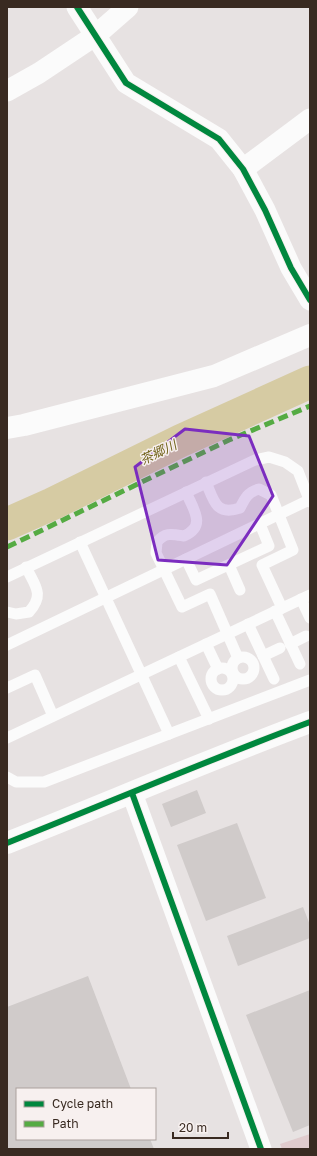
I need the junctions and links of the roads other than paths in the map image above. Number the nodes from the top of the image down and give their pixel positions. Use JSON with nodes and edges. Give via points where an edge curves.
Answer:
{"nodes":[{"id":1,"x":77,"y":7,"type":"edge"},
{"id":2,"x":128,"y":7,"type":"edge"},
{"id":3,"x":96,"y":35,"type":"junction"},
{"id":4,"x":7,"y":91,"type":"edge"},
{"id":5,"x":310,"y":119,"type":"edge"},
{"id":6,"x":243,"y":169,"type":"junction"},
{"id":7,"x":310,"y":300,"type":"edge"},
{"id":8,"x":310,"y":335,"type":"edge"},
{"id":9,"x":7,"y":428,"type":"edge"},
{"id":10,"x":206,"y":482,"type":"junction"},
{"id":11,"x":186,"y":492,"type":"junction"},
{"id":12,"x":310,"y":501,"type":"edge"},
{"id":13,"x":279,"y":515,"type":"junction"},
{"id":14,"x":260,"y":524,"type":"junction"},
{"id":15,"x":80,"y":542,"type":"junction"},
{"id":16,"x":186,"y":559,"type":"junction"},
{"id":17,"x":230,"y":565,"type":"junction"},
{"id":18,"x":26,"y":567,"type":"junction"},
{"id":19,"x":164,"y":570,"type":"junction"},
{"id":20,"x":7,"y":576,"type":"edge"},
{"id":21,"x":240,"y":590,"type":"dead end"},
{"id":22,"x":306,"y":597,"type":"edge"},
{"id":23,"x":106,"y":598,"type":"junction"},
{"id":24,"x":278,"y":610,"type":"junction"},
{"id":25,"x":7,"y":612,"type":"edge"},
{"id":26,"x":310,"y":618,"type":"edge"},
{"id":27,"x":248,"y":624,"type":"junction"},
{"id":28,"x":227,"y":634,"type":"junction"},
{"id":29,"x":306,"y":636,"type":"dead end"},
{"id":30,"x":206,"y":644,"type":"junction"},
{"id":31,"x":290,"y":644,"type":"junction"},
{"id":32,"x":7,"y":645,"type":"edge"},
{"id":33,"x":280,"y":648,"type":"dead end"},
{"id":34,"x":263,"y":656,"type":"junction"},
{"id":35,"x":179,"y":657,"type":"junction"},
{"id":36,"x":238,"y":658,"type":"dead end"},
{"id":37,"x":300,"y":664,"type":"dead end"},
{"id":38,"x":218,"y":669,"type":"dead end"},
{"id":39,"x":142,"y":674,"type":"junction"},
{"id":40,"x":274,"y":679,"type":"dead end"},
{"id":41,"x":310,"y":680,"type":"edge"},
{"id":42,"x":7,"y":688,"type":"edge"},
{"id":43,"x":53,"y":716,"type":"junction"},
{"id":44,"x":209,"y":719,"type":"junction"},
{"id":45,"x":310,"y":722,"type":"edge"},
{"id":46,"x":169,"y":734,"type":"junction"},
{"id":47,"x":7,"y":738,"type":"edge"},
{"id":48,"x":7,"y":777,"type":"edge"},
{"id":49,"x":132,"y":793,"type":"junction"},
{"id":50,"x":7,"y":843,"type":"edge"},
{"id":51,"x":261,"y":1149,"type":"edge"}],
"edges":[{"from":1,"to":3,"type":"street"},
{"from":2,"to":3,"type":"street"},
{"from":3,"to":4,"type":"street"},
{"from":3,"to":6,"type":"street","via":[[126,83],[219,140]]},
{"from":5,"to":6,"type":"street"},
{"from":6,"to":7,"type":"street","via":[[291,268]]},
{"from":8,"to":9,"type":"street","via":[[214,376]]},
{"from":10,"to":11,"type":"lane"},
{"from":10,"to":12,"type":"lane","via":[[255,460],[269,457],[285,462],[298,471]]},
{"from":10,"to":13,"type":"lane","via":[[217,506],[224,511],[240,508],[244,499],[259,489],[271,496]]},
{"from":11,"to":15,"type":"lane"},
{"from":11,"to":19,"type":"lane","via":[[197,518],[197,525],[184,536],[172,533],[156,542],[156,553]]},
{"from":12,"to":13,"type":"lane"},
{"from":13,"to":14,"type":"lane"},
{"from":13,"to":24,"type":"lane","via":[[293,550],[262,565]]},
{"from":14,"to":16,"type":"lane"},
{"from":14,"to":17,"type":"lane","via":[[269,546]]},
{"from":15,"to":18,"type":"lane"},
{"from":15,"to":23,"type":"lane"},
{"from":16,"to":17,"type":"lane","via":[[196,580]]},
{"from":16,"to":19,"type":"lane"},
{"from":17,"to":21,"type":"lane"},
{"from":18,"to":20,"type":"lane"},
{"from":18,"to":25,"type":"lane","via":[[38,590],[36,604],[29,612]]},
{"from":19,"to":23,"type":"lane"},
{"from":19,"to":28,"type":"lane","via":[[182,607],[210,594]]},
{"from":22,"to":24,"type":"lane"},
{"from":22,"to":26,"type":"lane"},
{"from":23,"to":32,"type":"lane"},
{"from":23,"to":39,"type":"lane"},
{"from":24,"to":27,"type":"lane"},
{"from":24,"to":31,"type":"lane"},
{"from":27,"to":28,"type":"lane"},
{"from":27,"to":34,"type":"lane"},
{"from":28,"to":30,"type":"lane"},
{"from":28,"to":36,"type":"lane"},
{"from":29,"to":31,"type":"lane"},
{"from":30,"to":35,"type":"lane"},
{"from":30,"to":38,"type":"lane"},
{"from":31,"to":37,"type":"lane"},
{"from":33,"to":34,"type":"lane"},
{"from":34,"to":40,"type":"lane"},
{"from":35,"to":39,"type":"lane"},
{"from":35,"to":44,"type":"lane"},
{"from":39,"to":43,"type":"lane"},
{"from":39,"to":46,"type":"lane"},
{"from":41,"to":44,"type":"lane"},
{"from":42,"to":43,"type":"lane","via":[[35,675]]},
{"from":43,"to":47,"type":"lane"},
{"from":44,"to":46,"type":"lane"},
{"from":45,"to":49,"type":"street"},
{"from":46,"to":48,"type":"lane","via":[[44,782],[16,782]]},
{"from":49,"to":50,"type":"street"},
{"from":49,"to":51,"type":"street"}]}
